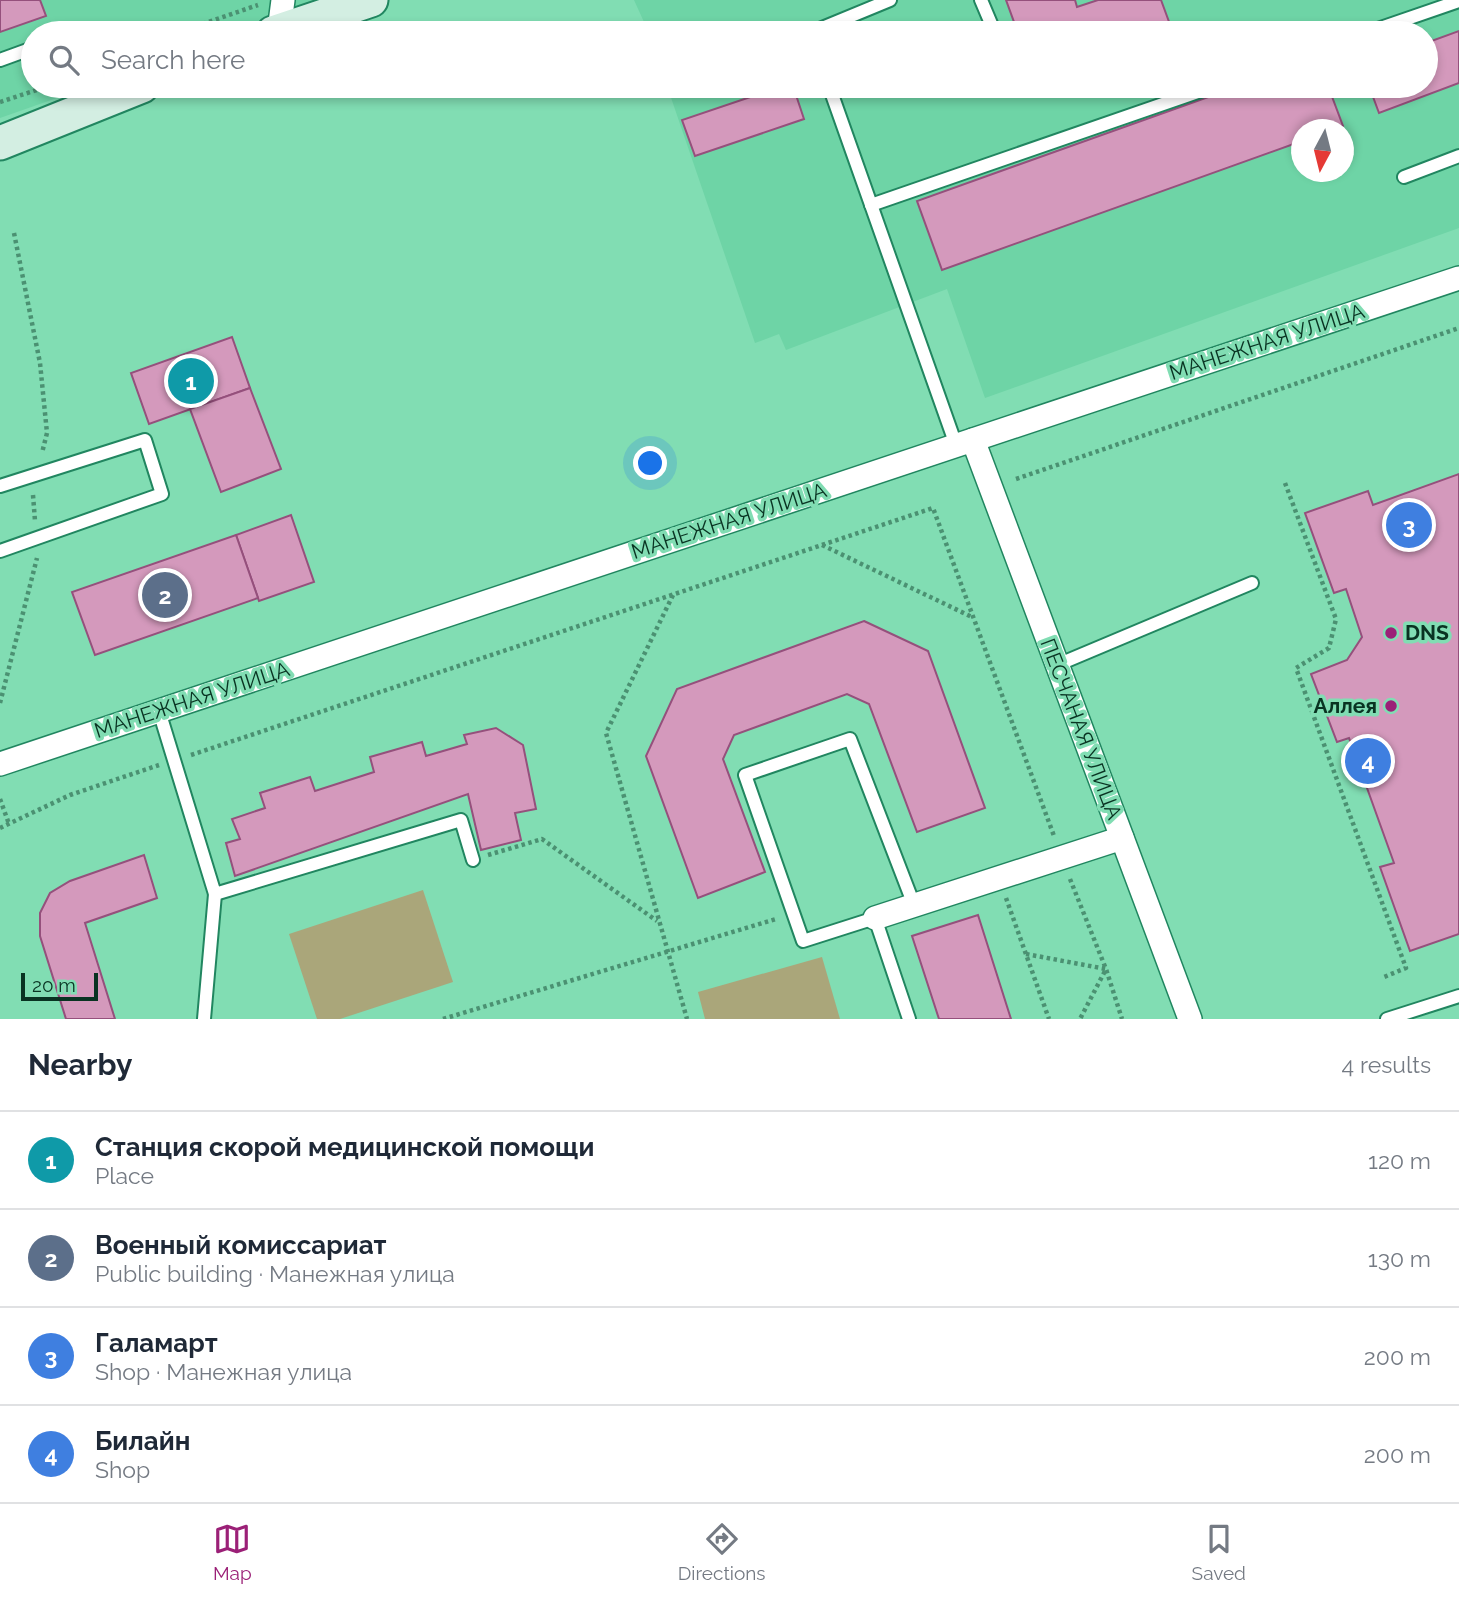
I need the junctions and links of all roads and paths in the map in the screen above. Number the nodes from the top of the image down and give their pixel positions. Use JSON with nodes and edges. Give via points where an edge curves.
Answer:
{"nodes":[{"id":1,"x":371,"y":0,"type":"edge"},
{"id":2,"x":890,"y":0,"type":"edge"},
{"id":3,"x":981,"y":0,"type":"edge"},
{"id":4,"x":1459,"y":1,"type":"edge"},
{"id":5,"x":274,"y":17,"type":"edge"},
{"id":6,"x":250,"y":21,"type":"edge"},
{"id":7,"x":839,"y":21,"type":"edge"},
{"id":8,"x":990,"y":21,"type":"edge"},
{"id":9,"x":1401,"y":21,"type":"edge"},
{"id":10,"x":21,"y":52,"type":"edge"},
{"id":11,"x":0,"y":60,"type":"edge"},
{"id":12,"x":21,"y":95,"type":"edge"},
{"id":13,"x":112,"y":98,"type":"edge"},
{"id":14,"x":833,"y":98,"type":"edge"},
{"id":15,"x":1180,"y":98,"type":"edge"},
{"id":16,"x":0,"y":102,"type":"edge"},
{"id":17,"x":0,"y":143,"type":"edge"},
{"id":18,"x":1459,"y":156,"type":"edge"},
{"id":19,"x":1404,"y":177,"type":"dead end"},
{"id":20,"x":871,"y":205,"type":"junction"},
{"id":21,"x":1459,"y":278,"type":"edge"},
{"id":22,"x":1459,"y":328,"type":"edge"},
{"id":23,"x":964,"y":442,"type":"junction"},
{"id":24,"x":1016,"y":479,"type":"dead end"},
{"id":25,"x":1285,"y":483,"type":"dead end"},
{"id":26,"x":0,"y":486,"type":"edge"},
{"id":27,"x":822,"y":545,"type":"junction"},
{"id":28,"x":0,"y":551,"type":"edge"},
{"id":29,"x":1252,"y":583,"type":"dead end"},
{"id":30,"x":673,"y":594,"type":"junction"},
{"id":31,"x":973,"y":617,"type":"junction"},
{"id":32,"x":1057,"y":665,"type":"junction"},
{"id":33,"x":159,"y":711,"type":"junction"},
{"id":34,"x":174,"y":760,"type":"junction"},
{"id":35,"x":0,"y":764,"type":"edge"},
{"id":36,"x":0,"y":799,"type":"edge"},
{"id":37,"x":9,"y":824,"type":"junction"},
{"id":38,"x":0,"y":828,"type":"edge"},
{"id":39,"x":1122,"y":838,"type":"junction"},
{"id":40,"x":1062,"y":857,"type":"junction"},
{"id":41,"x":473,"y":860,"type":"joint"},
{"id":42,"x":1002,"y":886,"type":"dead end"},
{"id":43,"x":215,"y":894,"type":"junction"},
{"id":44,"x":914,"y":905,"type":"junction"},
{"id":45,"x":794,"y":913,"type":"junction"},
{"id":46,"x":875,"y":918,"type":"junction"},
{"id":47,"x":658,"y":922,"type":"junction"},
{"id":48,"x":666,"y":952,"type":"junction"},
{"id":49,"x":1026,"y":954,"type":"junction"},
{"id":50,"x":1106,"y":968,"type":"junction"},
{"id":51,"x":1384,"y":976,"type":"dead end"},
{"id":52,"x":1459,"y":996,"type":"edge"},
{"id":53,"x":204,"y":1019,"type":"edge"},
{"id":54,"x":443,"y":1019,"type":"edge"},
{"id":55,"x":687,"y":1019,"type":"edge"},
{"id":56,"x":909,"y":1019,"type":"edge"},
{"id":57,"x":1049,"y":1019,"type":"edge"},
{"id":58,"x":1080,"y":1019,"type":"edge"},
{"id":59,"x":1122,"y":1019,"type":"edge"},
{"id":60,"x":1190,"y":1019,"type":"edge"},
{"id":61,"x":1387,"y":1019,"type":"edge"}],
"edges":[{"from":1,"to":5,"type":"street"},
{"from":2,"to":7,"type":"lane"},
{"from":3,"to":8,"type":"lane"},
{"from":4,"to":9,"type":"lane"},
{"from":5,"to":6,"type":"path"},
{"from":10,"to":11,"type":"lane"},
{"from":12,"to":16,"type":"path"},
{"from":13,"to":17,"type":"street"},
{"from":14,"to":20,"type":"lane"},
{"from":15,"to":20,"type":"lane"},
{"from":18,"to":19,"type":"lane"},
{"from":20,"to":23,"type":"lane"},
{"from":21,"to":23,"type":"street","name":"МАНЕЖНАЯ УЛИЦА"},
{"from":22,"to":24,"type":"path"},
{"from":23,"to":32,"type":"street","name":"ПЕСЧАНАЯ УЛИЦА"},
{"from":23,"to":33,"type":"street","name":"МАНЕЖНАЯ УЛИЦА"},
{"from":25,"to":51,"type":"path","via":[[1336,619],[1329,648],[1296,668],[1406,968]]},
{"from":26,"to":28,"type":"lane","via":[[145,440],[162,494]]},
{"from":27,"to":30,"type":"path"},
{"from":27,"to":31,"type":"path"},
{"from":27,"to":31,"type":"path","via":[[933,508]]},
{"from":29,"to":32,"type":"lane"},
{"from":30,"to":34,"type":"path"},
{"from":30,"to":47,"type":"path","via":[[606,733]]},
{"from":31,"to":40,"type":"path"},
{"from":32,"to":39,"type":"street","name":"ПЕСЧАНАЯ УЛИЦА"},
{"from":33,"to":34,"type":"lane"},
{"from":33,"to":35,"type":"street","name":"МАНЕЖНАЯ УЛИЦА"},
{"from":34,"to":37,"type":"path","via":[[70,795]]},
{"from":34,"to":43,"type":"lane"},
{"from":36,"to":37,"type":"path"},
{"from":37,"to":38,"type":"path"},
{"from":39,"to":40,"type":"street"},
{"from":39,"to":60,"type":"street","name":"ПЕСЧАНАЯ УЛИЦА"},
{"from":40,"to":44,"type":"street"},
{"from":40,"to":50,"type":"path"},
{"from":41,"to":43,"type":"lane","via":[[461,820]]},
{"from":41,"to":47,"type":"path","via":[[542,839]]},
{"from":42,"to":49,"type":"path"},
{"from":43,"to":53,"type":"lane"},
{"from":44,"to":45,"type":"lane","via":[[850,739],[745,775]]},
{"from":44,"to":46,"type":"street"},
{"from":45,"to":46,"type":"lane","via":[[803,940]]},
{"from":45,"to":48,"type":"path"},
{"from":46,"to":56,"type":"lane"},
{"from":47,"to":48,"type":"path"},
{"from":48,"to":54,"type":"path"},
{"from":48,"to":55,"type":"path"},
{"from":49,"to":50,"type":"path"},
{"from":49,"to":57,"type":"path"},
{"from":50,"to":58,"type":"path"},
{"from":50,"to":59,"type":"path"},
{"from":52,"to":61,"type":"lane"}]}
